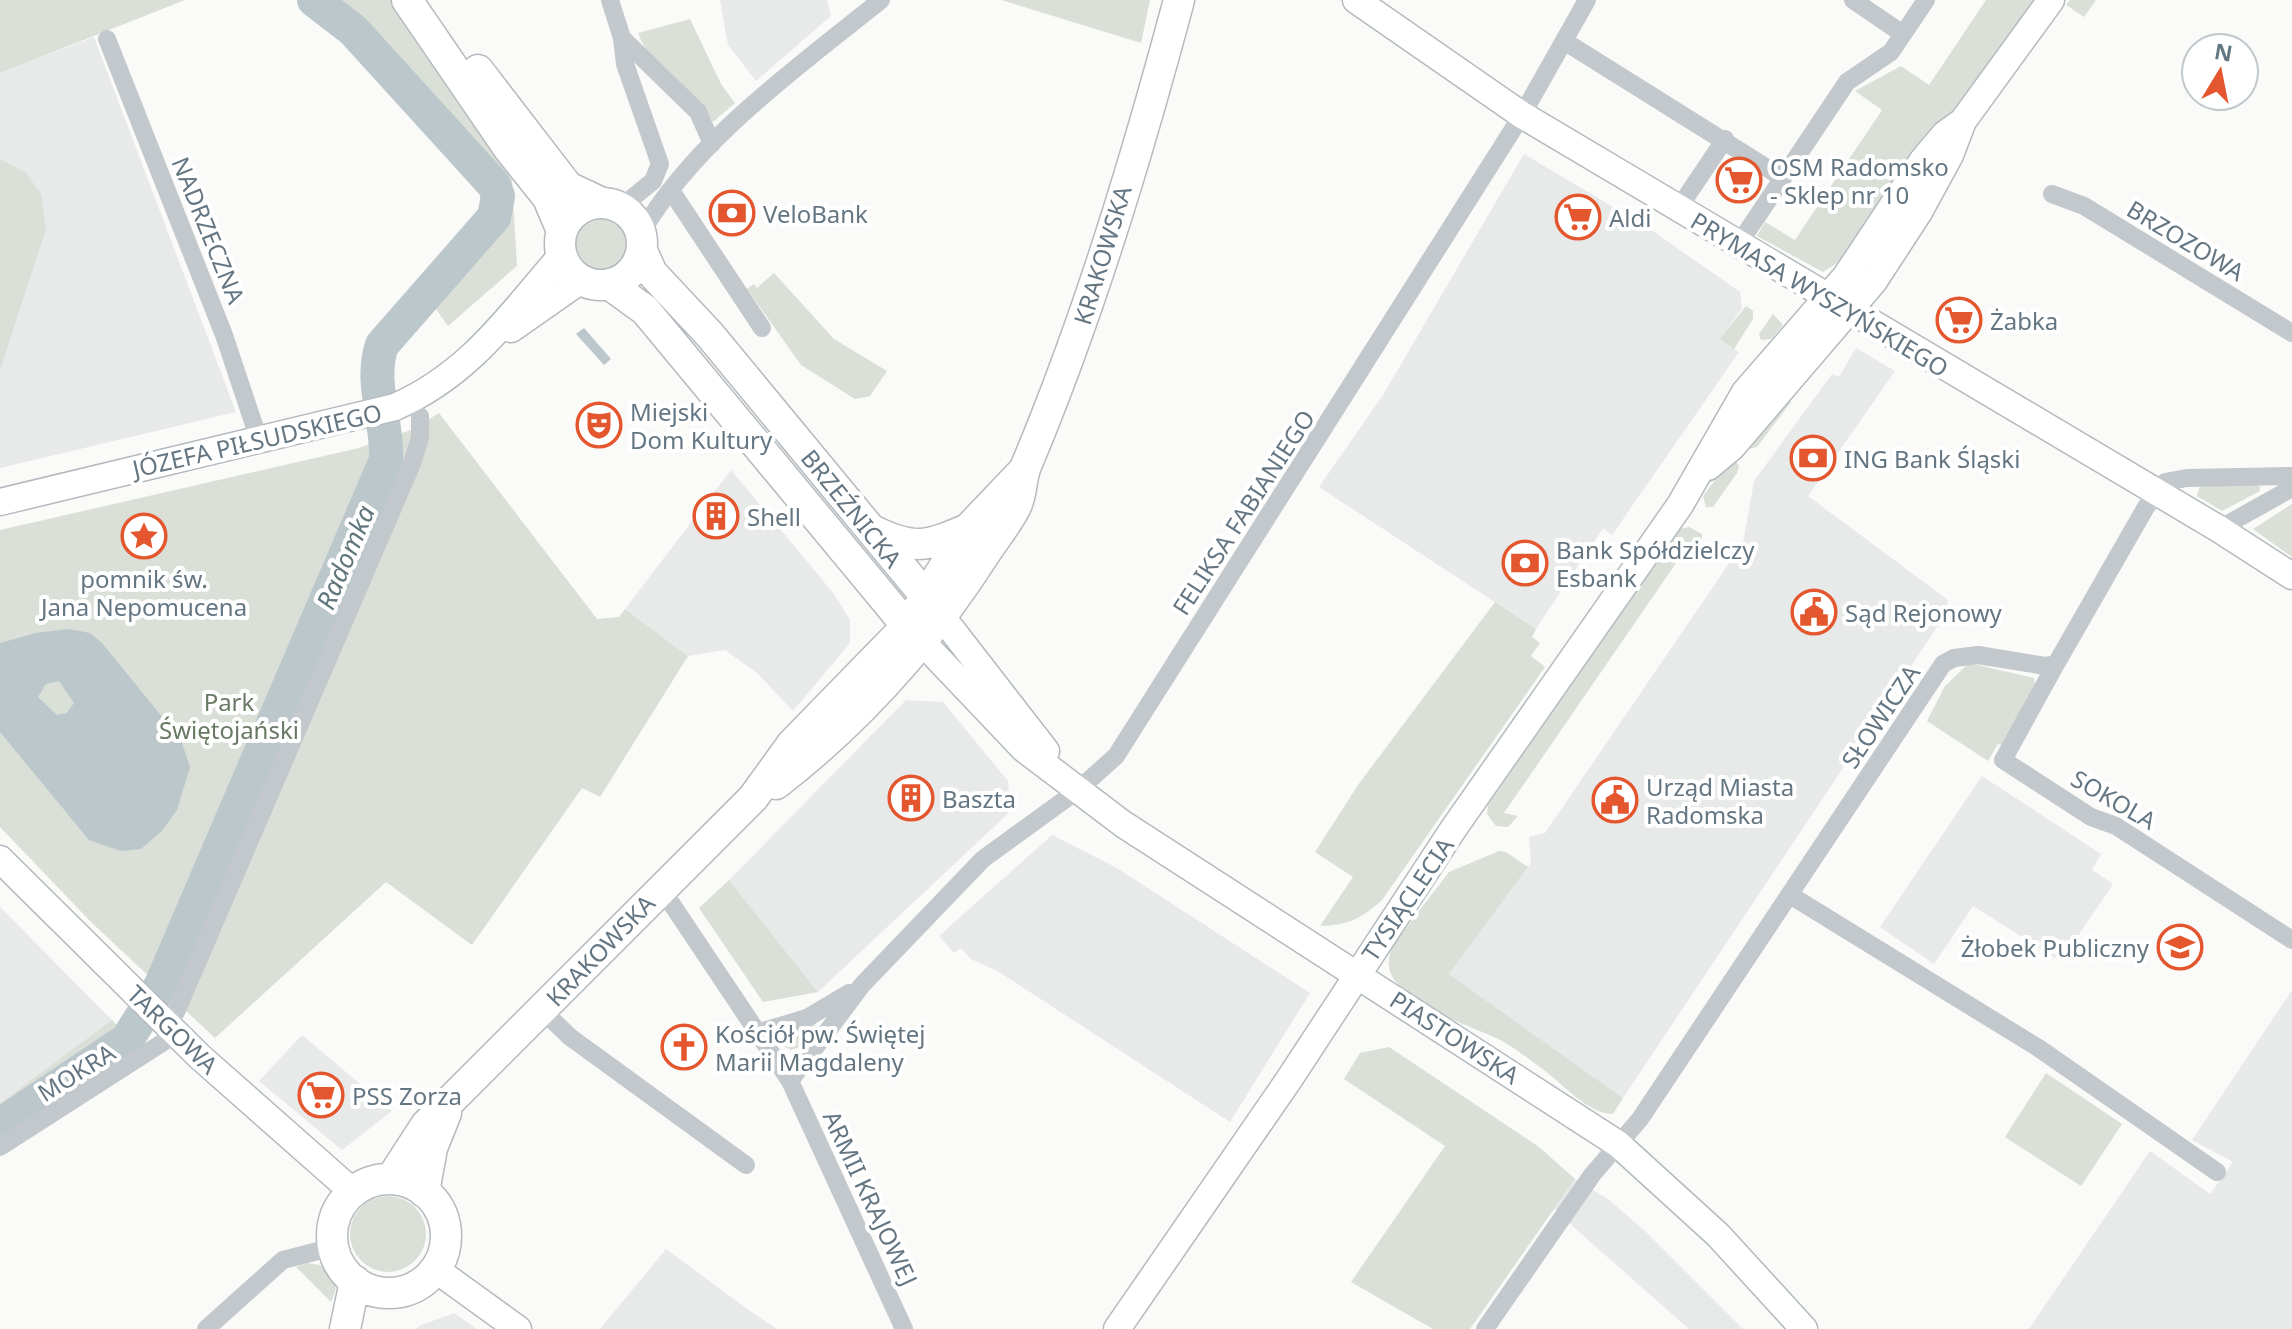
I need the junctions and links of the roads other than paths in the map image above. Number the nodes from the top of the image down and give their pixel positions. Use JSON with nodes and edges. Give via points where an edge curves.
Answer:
{"nodes":[{"id":1,"x":407,"y":0,"type":"edge"},
{"id":2,"x":426,"y":0,"type":"edge"},
{"id":3,"x":610,"y":0,"type":"edge"},
{"id":4,"x":881,"y":0,"type":"edge"},
{"id":5,"x":1179,"y":0,"type":"edge"},
{"id":6,"x":1356,"y":0,"type":"edge"},
{"id":7,"x":1587,"y":0,"type":"edge"},
{"id":8,"x":1853,"y":0,"type":"edge"},
{"id":9,"x":1926,"y":0,"type":"edge"},
{"id":10,"x":2051,"y":0,"type":"edge"},
{"id":11,"x":1903,"y":34,"type":"junction"},
{"id":12,"x":622,"y":38,"type":"junction"},
{"id":13,"x":107,"y":39,"type":"dead end"},
{"id":14,"x":1564,"y":41,"type":"junction"},
{"id":15,"x":1522,"y":115,"type":"junction"},
{"id":16,"x":1725,"y":139,"type":"junction"},
{"id":17,"x":712,"y":144,"type":"junction"},
{"id":18,"x":660,"y":164,"type":"junction"},
{"id":19,"x":688,"y":172,"type":"junction"},
{"id":20,"x":1783,"y":178,"type":"junction"},
{"id":21,"x":672,"y":192,"type":"junction"},
{"id":22,"x":2052,"y":194,"type":"dead end"},
{"id":23,"x":611,"y":205,"type":"junction"},
{"id":24,"x":1678,"y":209,"type":"junction"},
{"id":25,"x":641,"y":242,"type":"junction"},
{"id":26,"x":562,"y":244,"type":"junction"},
{"id":27,"x":1738,"y":245,"type":"junction"},
{"id":28,"x":595,"y":282,"type":"junction"},
{"id":29,"x":1838,"y":304,"type":"junction"},
{"id":30,"x":762,"y":328,"type":"dead end"},
{"id":31,"x":2292,"y":333,"type":"edge"},
{"id":32,"x":493,"y":337,"type":"junction"},
{"id":33,"x":407,"y":412,"type":"junction"},
{"id":34,"x":259,"y":440,"type":"junction"},
{"id":35,"x":1025,"y":469,"type":"junction"},
{"id":36,"x":2292,"y":476,"type":"edge"},
{"id":37,"x":2292,"y":488,"type":"edge"},
{"id":38,"x":2155,"y":493,"type":"junction"},
{"id":39,"x":0,"y":502,"type":"edge"},
{"id":40,"x":968,"y":529,"type":"junction"},
{"id":41,"x":2219,"y":529,"type":"junction"},
{"id":42,"x":872,"y":530,"type":"junction"},
{"id":43,"x":2292,"y":576,"type":"edge"},
{"id":44,"x":934,"y":607,"type":"junction"},
{"id":45,"x":914,"y":634,"type":"junction"},
{"id":46,"x":2056,"y":664,"type":"junction"},
{"id":47,"x":1075,"y":788,"type":"junction"},
{"id":48,"x":0,"y":859,"type":"edge"},
{"id":49,"x":661,"y":888,"type":"junction"},
{"id":50,"x":1790,"y":895,"type":"junction"},
{"id":51,"x":2292,"y":940,"type":"edge"},
{"id":52,"x":1357,"y":973,"type":"junction"},
{"id":53,"x":862,"y":985,"type":"junction"},
{"id":54,"x":542,"y":1010,"type":"junction"},
{"id":55,"x":172,"y":1022,"type":"junction"},
{"id":56,"x":760,"y":1032,"type":"junction"},
{"id":57,"x":790,"y":1081,"type":"junction"},
{"id":58,"x":450,"y":1104,"type":"junction"},
{"id":59,"x":1618,"y":1144,"type":"junction"},
{"id":60,"x":0,"y":1147,"type":"edge"},
{"id":61,"x":746,"y":1165,"type":"dead end"},
{"id":62,"x":2217,"y":1172,"type":"dead end"},
{"id":63,"x":391,"y":1179,"type":"junction"},
{"id":64,"x":353,"y":1192,"type":"junction"},
{"id":65,"x":424,"y":1192,"type":"junction"},
{"id":66,"x":333,"y":1247,"type":"junction"},
{"id":67,"x":435,"y":1269,"type":"junction"},
{"id":68,"x":367,"y":1287,"type":"junction"},
{"id":69,"x":206,"y":1329,"type":"edge"},
{"id":70,"x":345,"y":1329,"type":"edge"},
{"id":71,"x":358,"y":1329,"type":"edge"},
{"id":72,"x":518,"y":1329,"type":"edge"},
{"id":73,"x":904,"y":1329,"type":"edge"},
{"id":74,"x":1117,"y":1329,"type":"edge"},
{"id":75,"x":1485,"y":1329,"type":"edge"},
{"id":76,"x":1804,"y":1329,"type":"edge"}],
"edges":[{"from":1,"to":26,"type":"main road","via":[[548,198]]},
{"from":2,"to":23,"type":"main road","via":[[568,187]]},
{"from":3,"to":12,"type":"street"},
{"from":4,"to":17,"type":"street"},
{"from":5,"to":35,"type":"main road","name":"KRAKOWSKA","via":[[1062,382]]},
{"from":6,"to":15,"type":"street","name":"PRYMASA WYSZYŃSKIEGO"},
{"from":7,"to":14,"type":"street","name":"FELIKSA FABIANIEGO"},
{"from":8,"to":11,"type":"street"},
{"from":9,"to":11,"type":"street"},
{"from":10,"to":29,"type":"street","name":"TYSIĄCLECIA","via":[[1963,121],[1923,160],[1857,260]]},
{"from":11,"to":20,"type":"street","via":[[1891,52],[1847,82]]},
{"from":12,"to":17,"type":"street","via":[[698,112]]},
{"from":12,"to":18,"type":"street","via":[[625,64]]},
{"from":13,"to":34,"type":"street","name":"NADRZECZNA","via":[[224,335]]},
{"from":14,"to":15,"type":"street","name":"FELIKSA FABIANIEGO"},
{"from":14,"to":16,"type":"street"},
{"from":15,"to":24,"type":"street","name":"PRYMASA WYSZYŃSKIEGO"},
{"from":15,"to":47,"type":"street","name":"FELIKSA FABIANIEGO","via":[[1116,756]]},
{"from":16,"to":20,"type":"street"},
{"from":16,"to":24,"type":"street"},
{"from":17,"to":19,"type":"street"},
{"from":18,"to":19,"type":"street"},
{"from":18,"to":23,"type":"street","via":[[653,181]]},
{"from":19,"to":21,"type":"street"},
{"from":20,"to":27,"type":"street"},
{"from":21,"to":25,"type":"street"},
{"from":21,"to":30,"type":"street"},
{"from":22,"to":31,"type":"street","name":"BRZOZOWA","via":[[2084,206]]},
{"from":23,"to":25,"type":"main road","via":[[636,223]]},
{"from":23,"to":26,"type":"main road","via":[[582,207]]},
{"from":24,"to":27,"type":"street","name":"PRYMASA WYSZYŃSKIEGO"},
{"from":25,"to":28,"type":"main road","via":[[631,273]]},
{"from":25,"to":42,"type":"main road","name":"BRZEŹNICKA","via":[[652,273]]},
{"from":26,"to":28,"type":"main road"},
{"from":26,"to":32,"type":"street","name":"JÓZEFA PIŁSUDSKIEGO"},
{"from":27,"to":29,"type":"street","name":"PRYMASA WYSZYŃSKIEGO"},
{"from":28,"to":32,"type":"street","name":"JÓZEFA PIŁSUDSKIEGO"},
{"from":28,"to":45,"type":"main road","name":"BRZEŹNICKA","via":[[645,310]]},
{"from":29,"to":38,"type":"street","name":"PRYMASA WYSZYŃSKIEGO"},
{"from":29,"to":52,"type":"street","name":"TYSIĄCLECIA","via":[[1745,392],[1702,472]]},
{"from":32,"to":33,"type":"street","name":"JÓZEFA PIŁSUDSKIEGO"},
{"from":33,"to":34,"type":"street","name":"JÓZEFA PIŁSUDSKIEGO","via":[[369,414]]},
{"from":33,"to":55,"type":"street","via":[[420,438],[411,466]]},
{"from":34,"to":39,"type":"street","name":"JÓZEFA PIŁSUDSKIEGO"},
{"from":35,"to":40,"type":"main road","name":"KRAKOWSKA"},
{"from":35,"to":44,"type":"main road","name":"KRAKOWSKA","via":[[1017,505]]},
{"from":36,"to":38,"type":"street","via":[[2187,478],[2165,482]]},
{"from":37,"to":41,"type":"street"},
{"from":38,"to":41,"type":"street","name":"PRYMASA WYSZYŃSKIEGO"},
{"from":38,"to":46,"type":"street"},
{"from":40,"to":42,"type":"main road","via":[[916,546]]},
{"from":40,"to":44,"type":"main road","name":"KRAKOWSKA"},
{"from":41,"to":43,"type":"street","name":"PRYMASA WYSZYŃSKIEGO"},
{"from":42,"to":44,"type":"main road","name":"BRZEŹNICKA"},
{"from":44,"to":45,"type":"main road","name":"KRAKOWSKA"},
{"from":44,"to":47,"type":"street","name":"PIASTOWSKA"},
{"from":45,"to":47,"type":"street","name":"PIASTOWSKA","via":[[1024,749]]},
{"from":45,"to":49,"type":"main road","name":"KRAKOWSKA","via":[[891,678],[803,763],[753,798]]},
{"from":46,"to":50,"type":"street","name":"SŁOWICZA","via":[[1965,655],[1943,664]]},
{"from":46,"to":51,"type":"street","name":"SOKOLA","via":[[2003,760]]},
{"from":47,"to":52,"type":"street","name":"PIASTOWSKA"},
{"from":47,"to":53,"type":"street","name":"FELIKSA FABIANIEGO","via":[[983,859]]},
{"from":48,"to":55,"type":"street","name":"TARGOWA","via":[[131,990]]},
{"from":49,"to":54,"type":"main road","name":"KRAKOWSKA"},
{"from":49,"to":56,"type":"street","name":"ARMII KRAJOWEJ"},
{"from":50,"to":59,"type":"street","name":"SŁOWICZA"},
{"from":50,"to":62,"type":"street","via":[[2040,1049]]},
{"from":52,"to":59,"type":"street","name":"PIASTOWSKA"},
{"from":52,"to":74,"type":"street","name":"TYSIĄCLECIA"},
{"from":53,"to":56,"type":"street","name":"FELIKSA FABIANIEGO","via":[[817,1014]]},
{"from":53,"to":57,"type":"street","name":"FELIKSA FABIANIEGO"},
{"from":54,"to":58,"type":"main road","name":"KRAKOWSKA"},
{"from":54,"to":61,"type":"street","via":[[570,1037]]},
{"from":55,"to":60,"type":"street","name":"MOKRA"},
{"from":55,"to":64,"type":"street","name":"TARGOWA"},
{"from":56,"to":57,"type":"street","name":"ARMII KRAJOWEJ"},
{"from":57,"to":73,"type":"street","name":"ARMII KRAJOWEJ"},
{"from":58,"to":63,"type":"main road","name":"KRAKOWSKA","via":[[413,1142]]},
{"from":58,"to":65,"type":"main road","name":"KRAKOWSKA","via":[[432,1148]]},
{"from":59,"to":75,"type":"street","name":"SŁOWICZA"},
{"from":59,"to":76,"type":"street","name":"PIASTOWSKA","via":[[1718,1235]]},
{"from":63,"to":64,"type":"main road"},
{"from":63,"to":65,"type":"main road"},
{"from":64,"to":66,"type":"main road","via":[[336,1216]]},
{"from":65,"to":67,"type":"main road","via":[[435,1202],[445,1228],[446,1243]]},
{"from":66,"to":68,"type":"main road","via":[[344,1271]]},
{"from":66,"to":69,"type":"street","via":[[283,1260]]},
{"from":67,"to":68,"type":"main road","via":[[410,1289]]},
{"from":67,"to":72,"type":"street"},
{"from":68,"to":70,"type":"main road"},
{"from":68,"to":71,"type":"main road"}]}
